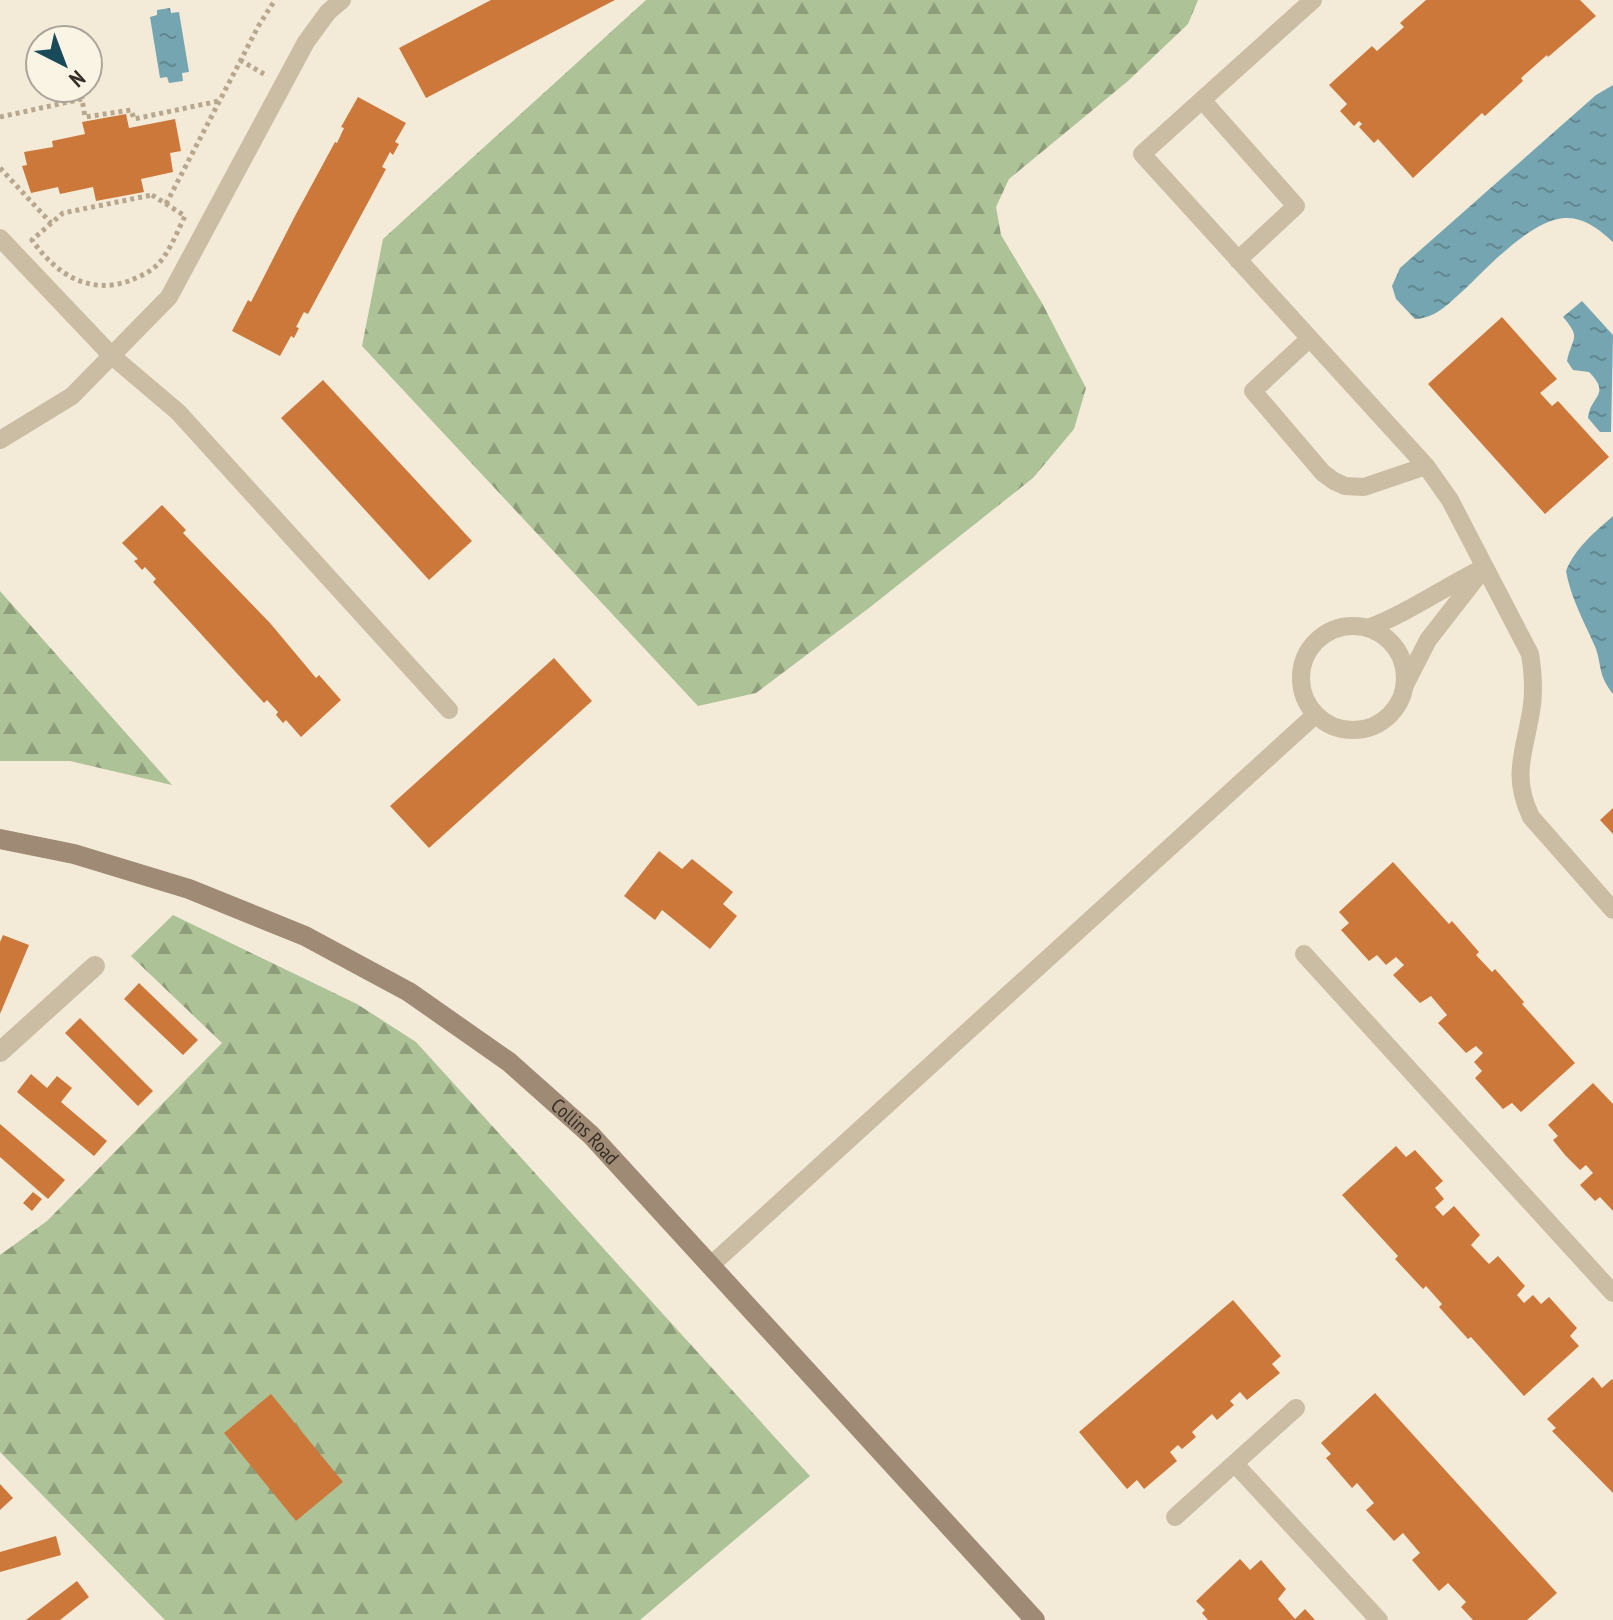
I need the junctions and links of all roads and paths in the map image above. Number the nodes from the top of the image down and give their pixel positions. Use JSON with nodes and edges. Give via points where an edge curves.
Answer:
{"nodes":[{"id":1,"x":275,"y":0,"type":"edge"},
{"id":2,"x":342,"y":0,"type":"edge"},
{"id":3,"x":1313,"y":0,"type":"edge"},
{"id":4,"x":219,"y":101,"type":"junction"},
{"id":5,"x":1203,"y":101,"type":"junction"},
{"id":6,"x":0,"y":117,"type":"edge"},
{"id":7,"x":0,"y":168,"type":"edge"},
{"id":8,"x":166,"y":204,"type":"junction"},
{"id":9,"x":51,"y":223,"type":"junction"},
{"id":10,"x":0,"y":238,"type":"edge"},
{"id":11,"x":1238,"y":260,"type":"junction"},
{"id":12,"x":1309,"y":339,"type":"junction"},
{"id":13,"x":112,"y":356,"type":"junction"},
{"id":14,"x":0,"y":440,"type":"edge"},
{"id":15,"x":1426,"y":466,"type":"junction"},
{"id":16,"x":1484,"y":568,"type":"junction"},
{"id":17,"x":1368,"y":628,"type":"junction"},
{"id":18,"x":1405,"y":685,"type":"junction"},
{"id":19,"x":449,"y":710,"type":"dead end"},
{"id":20,"x":1315,"y":715,"type":"junction"},
{"id":21,"x":0,"y":839,"type":"edge"},
{"id":22,"x":1613,"y":910,"type":"edge"},
{"id":23,"x":1304,"y":954,"type":"dead end"},
{"id":24,"x":95,"y":966,"type":"dead end"},
{"id":25,"x":0,"y":1052,"type":"edge"},
{"id":26,"x":710,"y":1266,"type":"junction"},
{"id":27,"x":1613,"y":1293,"type":"edge"},
{"id":28,"x":1296,"y":1408,"type":"dead end"},
{"id":29,"x":1235,"y":1464,"type":"junction"},
{"id":30,"x":1175,"y":1517,"type":"dead end"},
{"id":31,"x":1035,"y":1620,"type":"edge"},
{"id":32,"x":1379,"y":1620,"type":"edge"}],
"edges":[{"from":1,"to":4,"type":"path"},
{"from":2,"to":13,"type":"lane","via":[[306,42],[169,297]]},
{"from":3,"to":5,"type":"lane"},
{"from":4,"to":6,"type":"path","via":[[134,119],[131,110],[85,117],[82,99]]},
{"from":4,"to":8,"type":"path"},
{"from":5,"to":11,"type":"lane","via":[[1296,206]]},
{"from":5,"to":11,"type":"lane","via":[[1142,154]]},
{"from":7,"to":9,"type":"path"},
{"from":8,"to":9,"type":"path","via":[[152,195],[63,213]]},
{"from":8,"to":9,"type":"path","via":[[185,216],[157,265],[111,287],[81,283],[39,250],[32,240]]},
{"from":10,"to":13,"type":"lane"},
{"from":11,"to":12,"type":"lane"},
{"from":12,"to":15,"type":"lane"},
{"from":12,"to":15,"type":"lane","via":[[1253,391],[1323,473],[1345,486],[1364,487]]},
{"from":13,"to":14,"type":"lane","via":[[72,396]]},
{"from":13,"to":19,"type":"lane","via":[[178,412]]},
{"from":15,"to":16,"type":"lane","via":[[1450,500]]},
{"from":16,"to":17,"type":"lane"},
{"from":16,"to":18,"type":"lane","via":[[1428,640]]},
{"from":16,"to":22,"type":"lane","via":[[1530,654],[1531,707],[1519,764],[1523,799],[1531,817]]},
{"from":17,"to":18,"type":"lane","via":[[1390,640],[1400,653]]},
{"from":17,"to":20,"type":"lane","via":[[1328,631],[1306,654],[1301,686]]},
{"from":18,"to":20,"type":"lane","via":[[1400,702],[1377,725],[1344,730]]},
{"from":20,"to":26,"type":"lane"},
{"from":21,"to":26,"type":"street","name":"Collins Road","via":[[74,854],[189,889],[305,936],[409,992],[509,1062],[591,1135]]},
{"from":23,"to":27,"type":"lane"},
{"from":24,"to":25,"type":"street"},
{"from":26,"to":31,"type":"street","name":"Collins Road"},
{"from":28,"to":29,"type":"lane"},
{"from":29,"to":30,"type":"lane"},
{"from":29,"to":32,"type":"lane"}]}
